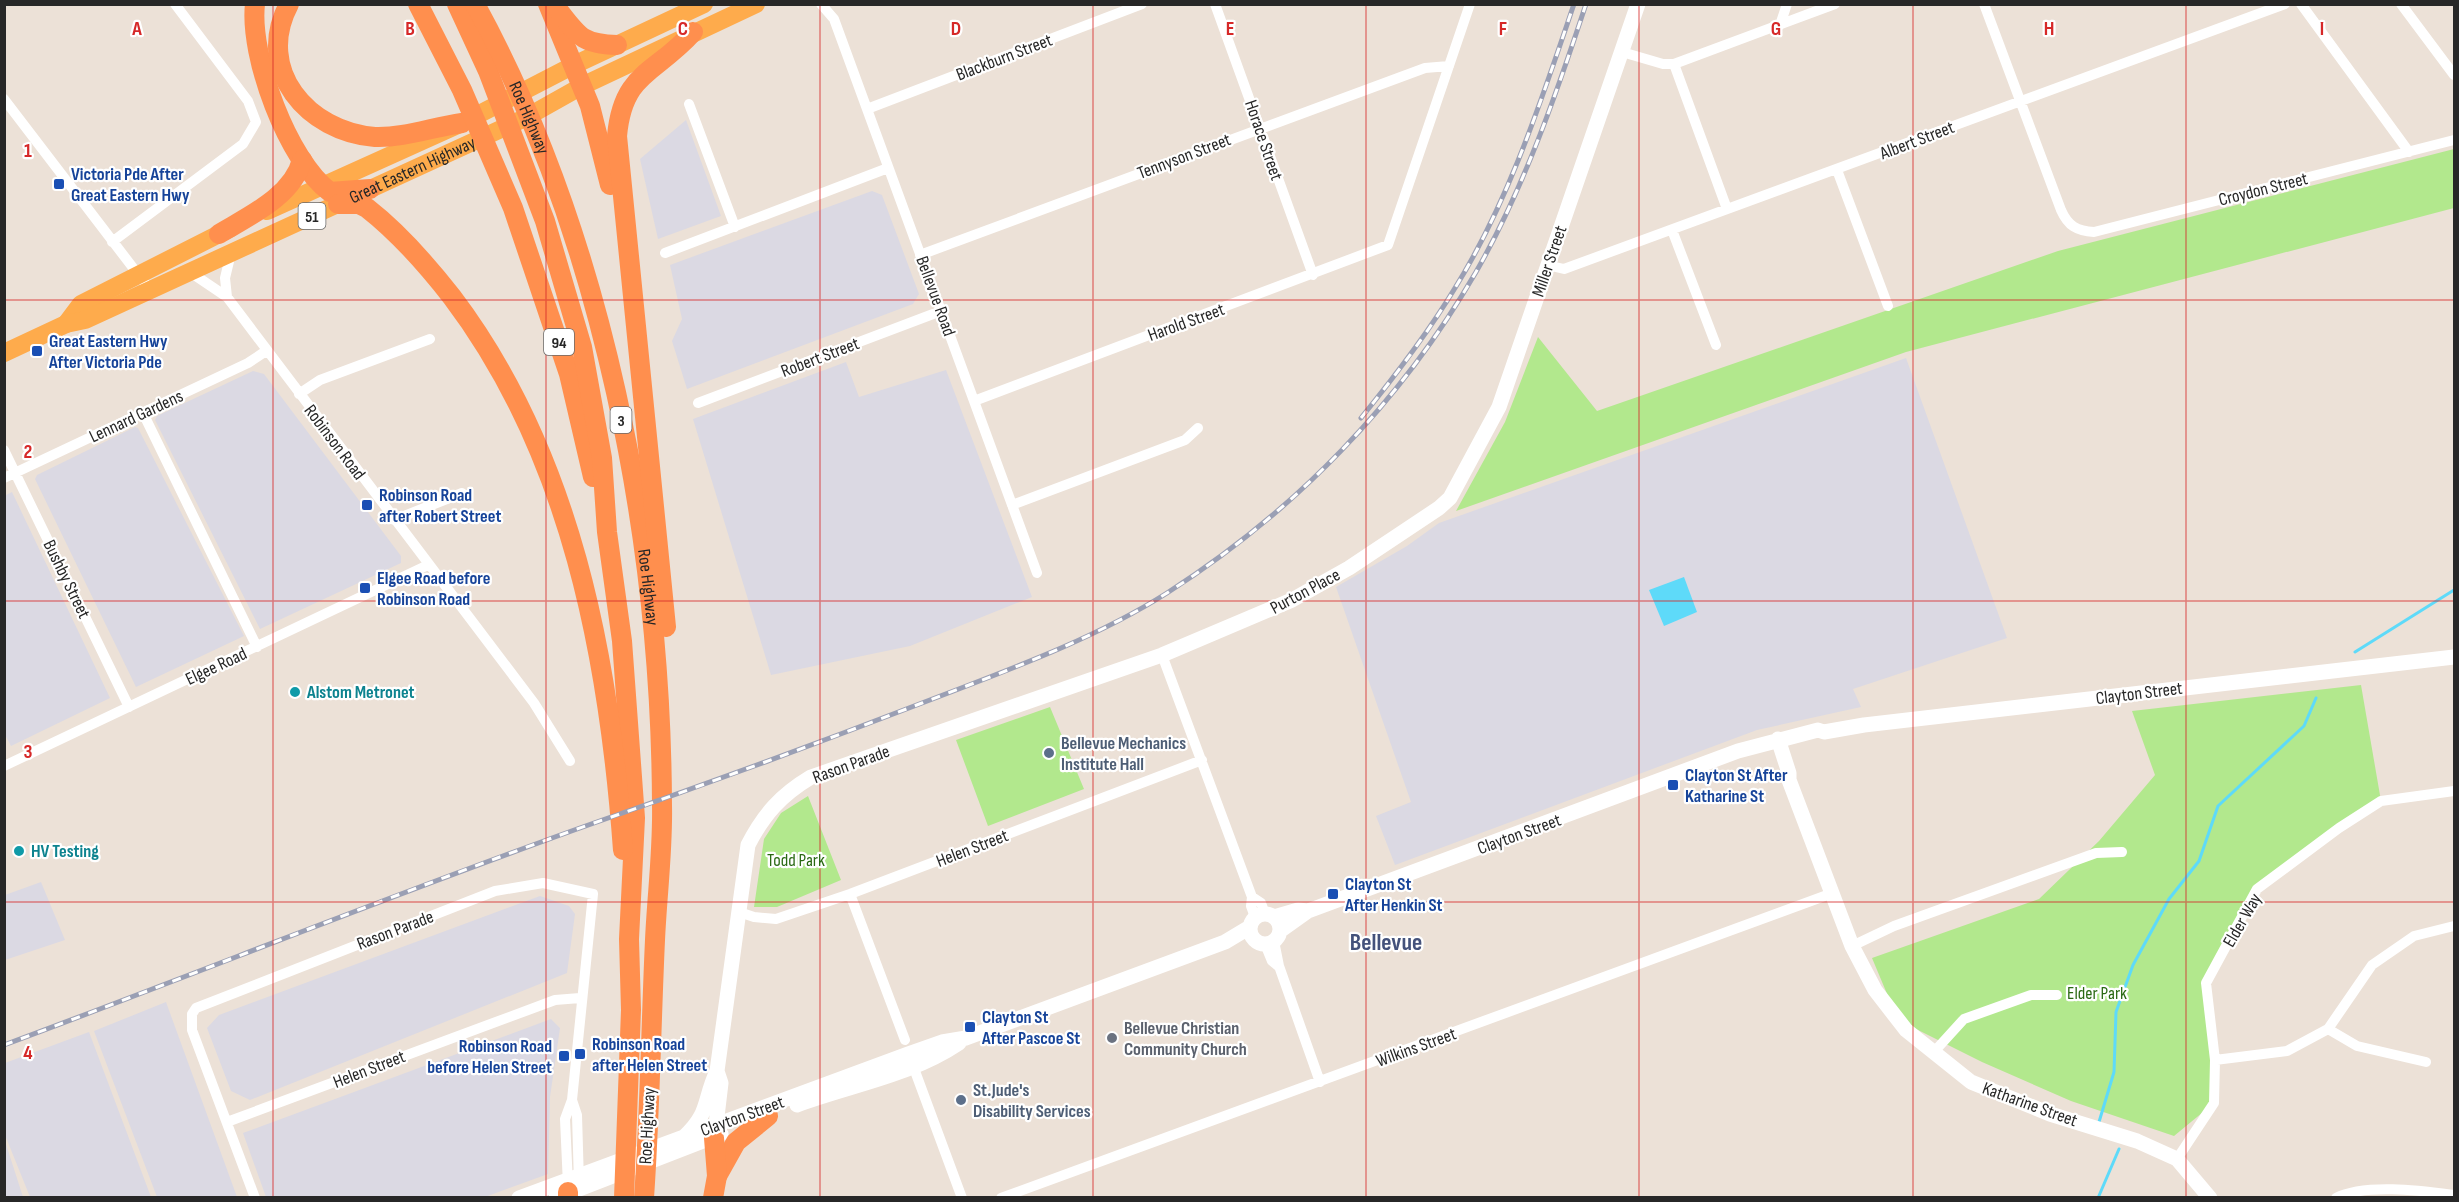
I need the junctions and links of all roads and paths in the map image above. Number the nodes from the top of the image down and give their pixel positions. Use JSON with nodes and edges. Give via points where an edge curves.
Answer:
{"nodes":[{"id":1,"x":175,"y":4,"type":"edge"},
{"id":2,"x":255,"y":4,"type":"edge"},
{"id":3,"x":289,"y":4,"type":"edge"},
{"id":4,"x":418,"y":4,"type":"edge"},
{"id":5,"x":457,"y":4,"type":"edge"},
{"id":6,"x":475,"y":4,"type":"edge"},
{"id":7,"x":548,"y":4,"type":"edge"},
{"id":8,"x":553,"y":4,"type":"edge"},
{"id":9,"x":704,"y":4,"type":"edge"},
{"id":10,"x":756,"y":4,"type":"edge"},
{"id":11,"x":821,"y":4,"type":"edge"},
{"id":12,"x":834,"y":4,"type":"edge"},
{"id":13,"x":1142,"y":4,"type":"edge"},
{"id":14,"x":1215,"y":4,"type":"edge"},
{"id":15,"x":1470,"y":4,"type":"edge"},
{"id":16,"x":1638,"y":4,"type":"edge"},
{"id":17,"x":1787,"y":4,"type":"edge"},
{"id":18,"x":1835,"y":4,"type":"edge"},
{"id":19,"x":1984,"y":4,"type":"edge"},
{"id":20,"x":2285,"y":4,"type":"edge"},
{"id":21,"x":2301,"y":4,"type":"edge"},
{"id":22,"x":2401,"y":4,"type":"edge"},
{"id":23,"x":834,"y":19,"type":"junction"},
{"id":24,"x":1779,"y":25,"type":"junction"},
{"id":25,"x":693,"y":32,"type":"junction"},
{"id":26,"x":617,"y":45,"type":"junction"},
{"id":27,"x":1622,"y":52,"type":"junction"},
{"id":28,"x":1674,"y":64,"type":"junction"},
{"id":29,"x":574,"y":65,"type":"junction"},
{"id":30,"x":1449,"y":66,"type":"junction"},
{"id":31,"x":2454,"y":75,"type":"edge"},
{"id":32,"x":582,"y":86,"type":"junction"},
{"id":33,"x":4,"y":99,"type":"edge"},
{"id":34,"x":2019,"y":102,"type":"junction"},
{"id":35,"x":689,"y":104,"type":"dead end"},
{"id":36,"x":867,"y":109,"type":"junction"},
{"id":37,"x":462,"y":123,"type":"junction"},
{"id":38,"x":1260,"y":127,"type":"junction"},
{"id":39,"x":2454,"y":140,"type":"edge"},
{"id":40,"x":2409,"y":152,"type":"junction"},
{"id":41,"x":302,"y":160,"type":"junction"},
{"id":42,"x":888,"y":168,"type":"junction"},
{"id":43,"x":1837,"y":170,"type":"junction"},
{"id":44,"x":321,"y":184,"type":"junction"},
{"id":45,"x":370,"y":189,"type":"junction"},
{"id":46,"x":338,"y":204,"type":"junction"},
{"id":47,"x":1727,"y":209,"type":"junction"},
{"id":48,"x":735,"y":227,"type":"junction"},
{"id":49,"x":1672,"y":230,"type":"junction"},
{"id":50,"x":219,"y":234,"type":"junction"},
{"id":51,"x":112,"y":242,"type":"junction"},
{"id":52,"x":231,"y":253,"type":"junction"},
{"id":53,"x":665,"y":253,"type":"dead end"},
{"id":54,"x":920,"y":255,"type":"junction"},
{"id":55,"x":1547,"y":265,"type":"junction"},
{"id":56,"x":190,"y":272,"type":"junction"},
{"id":57,"x":139,"y":275,"type":"junction"},
{"id":58,"x":1313,"y":275,"type":"junction"},
{"id":59,"x":150,"y":290,"type":"junction"},
{"id":60,"x":227,"y":297,"type":"junction"},
{"id":61,"x":1888,"y":306,"type":"dead end"},
{"id":62,"x":635,"y":308,"type":"junction"},
{"id":63,"x":941,"y":311,"type":"junction"},
{"id":64,"x":66,"y":324,"type":"junction"},
{"id":65,"x":430,"y":339,"type":"dead end"},
{"id":66,"x":1716,"y":345,"type":"dead end"},
{"id":67,"x":266,"y":351,"type":"junction"},
{"id":68,"x":4,"y":353,"type":"edge"},
{"id":69,"x":299,"y":394,"type":"junction"},
{"id":70,"x":974,"y":400,"type":"junction"},
{"id":71,"x":698,"y":403,"type":"dead end"},
{"id":72,"x":143,"y":413,"type":"junction"},
{"id":73,"x":1198,"y":428,"type":"dead end"},
{"id":74,"x":4,"y":450,"type":"edge"},
{"id":75,"x":16,"y":472,"type":"junction"},
{"id":76,"x":4,"y":478,"type":"edge"},
{"id":77,"x":462,"y":493,"type":"dead end"},
{"id":78,"x":1012,"y":505,"type":"junction"},
{"id":79,"x":1439,"y":508,"type":"joint"},
{"id":80,"x":394,"y":520,"type":"junction"},
{"id":81,"x":607,"y":532,"type":"junction"},
{"id":82,"x":428,"y":565,"type":"junction"},
{"id":83,"x":1037,"y":573,"type":"dead end"},
{"id":84,"x":256,"y":647,"type":"junction"},
{"id":85,"x":1162,"y":655,"type":"junction"},
{"id":86,"x":2454,"y":657,"type":"edge"},
{"id":87,"x":129,"y":707,"type":"junction"},
{"id":88,"x":664,"y":712,"type":"junction"},
{"id":89,"x":620,"y":729,"type":"junction"},
{"id":90,"x":1776,"y":743,"type":"junction"},
{"id":91,"x":1202,"y":760,"type":"junction"},
{"id":92,"x":570,"y":761,"type":"dead end"},
{"id":93,"x":6,"y":762,"type":"edge"},
{"id":94,"x":2454,"y":791,"type":"edge"},
{"id":95,"x":2122,"y":852,"type":"dead end"},
{"id":96,"x":850,"y":894,"type":"junction"},
{"id":97,"x":1830,"y":894,"type":"junction"},
{"id":98,"x":739,"y":912,"type":"junction"},
{"id":99,"x":2454,"y":926,"type":"edge"},
{"id":100,"x":1264,"y":929,"type":"junction"},
{"id":101,"x":1852,"y":946,"type":"junction"},
{"id":102,"x":2057,"y":995,"type":"dead end"},
{"id":103,"x":580,"y":998,"type":"junction"},
{"id":104,"x":2328,"y":1029,"type":"junction"},
{"id":105,"x":1933,"y":1053,"type":"junction"},
{"id":106,"x":907,"y":1058,"type":"junction"},
{"id":107,"x":2215,"y":1060,"type":"junction"},
{"id":108,"x":2426,"y":1062,"type":"dead end"},
{"id":109,"x":717,"y":1071,"type":"junction"},
{"id":110,"x":1320,"y":1082,"type":"junction"},
{"id":111,"x":768,"y":1116,"type":"junction"},
{"id":112,"x":227,"y":1122,"type":"junction"},
{"id":113,"x":715,"y":1132,"type":"junction"},
{"id":114,"x":684,"y":1137,"type":"junction"},
{"id":115,"x":2177,"y":1159,"type":"junction"},
{"id":116,"x":717,"y":1176,"type":"junction"},
{"id":117,"x":570,"y":1188,"type":"edge"},
{"id":118,"x":624,"y":1190,"type":"edge"},
{"id":119,"x":2454,"y":1195,"type":"edge"},
{"id":120,"x":255,"y":1197,"type":"edge"},
{"id":121,"x":519,"y":1197,"type":"edge"},
{"id":122,"x":644,"y":1197,"type":"edge"},
{"id":123,"x":713,"y":1197,"type":"edge"},
{"id":124,"x":958,"y":1197,"type":"edge"},
{"id":125,"x":962,"y":1197,"type":"edge"},
{"id":126,"x":1001,"y":1197,"type":"edge"},
{"id":127,"x":2210,"y":1197,"type":"edge"},
{"id":128,"x":2336,"y":1197,"type":"edge"}],
"edges":[{"from":1,"to":51,"type":"street","via":[[248,101],[256,122],[243,144]]},
{"from":2,"to":41,"type":"highway","via":[[261,67]]},
{"from":3,"to":37,"type":"highway","via":[[279,31],[279,61],[291,91],[319,117],[350,133],[387,137]]},
{"from":4,"to":81,"type":"highway","number":"94","via":[[462,90],[513,208],[542,289],[568,374]]},
{"from":5,"to":81,"type":"highway","name":"Roe Highway","number":"3","via":[[518,145],[582,347],[602,459]]},
{"from":6,"to":88,"type":"highway","name":"Roe Highway","number":"3","via":[[508,68],[536,136],[588,289],[617,402],[639,521]]},
{"from":7,"to":29,"type":"highway"},
{"from":8,"to":26,"type":"highway","via":[[582,39],[598,45]]},
{"from":9,"to":26,"type":"highway","name":"Great Eastern Highway"},
{"from":10,"to":25,"type":"highway","name":"Great Eastern Highway"},
{"from":11,"to":23,"type":"street","name":"Bellevue Road"},
{"from":12,"to":23,"type":"street","name":"Bellevue Road"},
{"from":13,"to":36,"type":"street","name":"Blackburn Street"},
{"from":14,"to":38,"type":"street","name":"Horace Street"},
{"from":15,"to":30,"type":"street"},
{"from":16,"to":27,"type":"main road","name":"Miller Street"},
{"from":17,"to":24,"type":"street"},
{"from":18,"to":24,"type":"street"},
{"from":19,"to":34,"type":"street"},
{"from":20,"to":34,"type":"street","name":"Albert Street"},
{"from":21,"to":40,"type":"street"},
{"from":22,"to":31,"type":"street"},
{"from":23,"to":36,"type":"street","name":"Bellevue Road"},
{"from":24,"to":28,"type":"street"},
{"from":25,"to":32,"type":"highway","name":"Great Eastern Highway","number":"51"},
{"from":25,"to":62,"type":"highway","via":[[678,50],[632,85],[618,114],[618,156]]},
{"from":26,"to":29,"type":"highway","name":"Great Eastern Highway"},
{"from":27,"to":28,"type":"street"},
{"from":27,"to":55,"type":"main road","name":"Miller Street"},
{"from":28,"to":47,"type":"street"},
{"from":29,"to":32,"type":"highway"},
{"from":29,"to":37,"type":"highway","name":"Great Eastern Highway"},
{"from":30,"to":38,"type":"street","name":"Tennyson Street","via":[[1425,68]]},
{"from":30,"to":58,"type":"street","name":"Harold Street","via":[[1400,205],[1393,236],[1385,247]]},
{"from":32,"to":45,"type":"highway","name":"Great Eastern Highway","number":"51","via":[[525,118]]},
{"from":32,"to":62,"type":"highway","via":[[608,172]]},
{"from":33,"to":51,"type":"street"},
{"from":34,"to":40,"type":"street","name":"Croydon Street","via":[[2061,210],[2072,227],[2094,232]]},
{"from":34,"to":43,"type":"street","name":"Albert Street"},
{"from":35,"to":48,"type":"street"},
{"from":36,"to":42,"type":"street","name":"Bellevue Road"},
{"from":37,"to":44,"type":"highway","name":"Great Eastern Highway","number":"51"},
{"from":38,"to":54,"type":"street","name":"Tennyson Street"},
{"from":38,"to":58,"type":"street","name":"Horace Street"},
{"from":39,"to":40,"type":"street","name":"Croydon Street"},
{"from":41,"to":44,"type":"highway"},
{"from":41,"to":50,"type":"highway","via":[[299,172],[277,195]]},
{"from":42,"to":48,"type":"street"},
{"from":42,"to":54,"type":"street","name":"Bellevue Road"},
{"from":43,"to":47,"type":"street","name":"Albert Street"},
{"from":43,"to":61,"type":"street"},
{"from":44,"to":45,"type":"highway","via":[[330,192]]},
{"from":44,"to":50,"type":"highway","name":"Great Eastern Highway","number":"51"},
{"from":45,"to":46,"type":"highway","name":"Great Eastern Highway","number":"51"},
{"from":46,"to":52,"type":"highway","name":"Great Eastern Highway","number":"51"},
{"from":46,"to":89,"type":"highway","via":[[359,204],[396,235],[432,272],[502,372],[546,468],[579,567]]},
{"from":47,"to":49,"type":"street","name":"Albert Street"},
{"from":48,"to":53,"type":"street"},
{"from":49,"to":55,"type":"street","name":"Albert Street","via":[[1564,269]]},
{"from":49,"to":66,"type":"street"},
{"from":50,"to":57,"type":"highway","name":"Great Eastern Highway","number":"51"},
{"from":51,"to":57,"type":"street"},
{"from":52,"to":56,"type":"highway","name":"Great Eastern Highway","number":"51"},
{"from":52,"to":60,"type":"street","via":[[225,278]]},
{"from":54,"to":63,"type":"street","name":"Bellevue Road"},
{"from":55,"to":79,"type":"main road","name":"Miller Street","via":[[1499,407],[1450,498]]},
{"from":56,"to":59,"type":"highway","name":"Great Eastern Highway","number":"51"},
{"from":56,"to":60,"type":"street","name":"Robinson Road"},
{"from":57,"to":59,"type":"street"},
{"from":57,"to":64,"type":"highway","name":"Great Eastern Highway","number":"51","via":[[81,304]]},
{"from":58,"to":70,"type":"street","name":"Harold Street"},
{"from":59,"to":64,"type":"highway","name":"Great Eastern Highway","number":"51","via":[[85,320]]},
{"from":60,"to":67,"type":"street","name":"Robinson Road"},
{"from":62,"to":88,"type":"highway","via":[[658,539]]},
{"from":63,"to":70,"type":"street","name":"Bellevue Road"},
{"from":63,"to":71,"type":"street","name":"Robert Street"},
{"from":64,"to":68,"type":"highway","name":"Great Eastern Highway","number":"51"},
{"from":65,"to":69,"type":"street","via":[[320,380]]},
{"from":67,"to":69,"type":"street","name":"Robinson Road"},
{"from":67,"to":72,"type":"street","name":"Lennard Gardens"},
{"from":69,"to":80,"type":"street","name":"Robinson Road"},
{"from":70,"to":78,"type":"street","name":"Bellevue Road"},
{"from":72,"to":75,"type":"street","name":"Lennard Gardens"},
{"from":72,"to":84,"type":"street"},
{"from":73,"to":78,"type":"street","via":[[1185,440]]},
{"from":74,"to":75,"type":"street","name":"Bushby Street"},
{"from":75,"to":76,"type":"street","name":"Lennard Gardens"},
{"from":75,"to":87,"type":"street","name":"Bushby Street"},
{"from":77,"to":80,"type":"street"},
{"from":78,"to":83,"type":"street","name":"Bellevue Road"},
{"from":79,"to":85,"type":"main road","name":"Purton Place","via":[[1349,568],[1292,600]]},
{"from":80,"to":82,"type":"street","name":"Robinson Road"},
{"from":81,"to":89,"type":"highway","name":"Roe Highway","number":"3","via":[[619,614]]},
{"from":82,"to":84,"type":"street","name":"Elgee Road"},
{"from":82,"to":92,"type":"street","name":"Robinson Road","via":[[534,703]]},
{"from":84,"to":87,"type":"street","name":"Elgee Road"},
{"from":85,"to":91,"type":"street"},
{"from":85,"to":98,"type":"main road","name":"Rason Parade","via":[[811,777],[776,801],[762,818],[748,845]]},
{"from":86,"to":90,"type":"main road","name":"Clayton Street","via":[[1818,730]]},
{"from":87,"to":93,"type":"street","name":"Elgee Road"},
{"from":88,"to":122,"type":"highway","name":"Roe Highway","number":"3"},
{"from":89,"to":118,"type":"highway","name":"Roe Highway","number":"3","via":[[628,820],[631,1010]]},
{"from":90,"to":97,"type":"main road","name":"Katharine Street"},
{"from":90,"to":100,"type":"main road","name":"Clayton Street","via":[[1730,756],[1308,911],[1298,910]]},
{"from":91,"to":96,"type":"street","name":"Helen Street"},
{"from":91,"to":100,"type":"street","via":[[1252,897],[1251,906]]},
{"from":94,"to":107,"type":"street","name":"Elder Way","via":[[2381,801],[2257,889],[2206,983]]},
{"from":95,"to":101,"type":"street","via":[[2096,853],[1894,926]]},
{"from":96,"to":98,"type":"street","name":"Helen Street","via":[[776,919]]},
{"from":96,"to":106,"type":"street"},
{"from":97,"to":101,"type":"main road","name":"Katharine Street"},
{"from":97,"to":110,"type":"street","name":"Wilkins Street"},
{"from":98,"to":109,"type":"main road","name":"Rason Parade"},
{"from":99,"to":104,"type":"street","via":[[2414,936],[2372,964]]},
{"from":100,"to":106,"type":"main road","name":"Clayton Street","via":[[1240,943],[1225,942],[966,1038],[948,1050]]},
{"from":100,"to":110,"type":"street"},
{"from":101,"to":105,"type":"main road","name":"Katharine Street","via":[[1885,1005]]},
{"from":102,"to":105,"type":"street","via":[[2031,995],[1964,1019]]},
{"from":103,"to":112,"type":"street","name":"Helen Street","via":[[555,1000]]},
{"from":103,"to":112,"type":"street","name":"Rason Parade","via":[[592,894],[543,883],[495,891],[202,1004],[192,1014],[192,1030]]},
{"from":103,"to":117,"type":"street","via":[[572,1100],[565,1119]]},
{"from":104,"to":107,"type":"street","via":[[2287,1051]]},
{"from":104,"to":108,"type":"street","via":[[2357,1046]]},
{"from":105,"to":115,"type":"main road","name":"Katharine Street","via":[[1971,1082],[2002,1096],[2137,1141]]},
{"from":106,"to":111,"type":"main road","name":"Clayton Street"},
{"from":106,"to":113,"type":"main road","name":"Clayton Street"},
{"from":106,"to":124,"type":"street"},
{"from":106,"to":125,"type":"street"},
{"from":107,"to":115,"type":"street","name":"Elder Way","via":[[2214,1103]]},
{"from":109,"to":113,"type":"main road","name":"Rason Parade","via":[[721,1083]]},
{"from":109,"to":114,"type":"main road","name":"Rason Parade","via":[[701,1121]]},
{"from":110,"to":126,"type":"street","name":"Wilkins Street"},
{"from":111,"to":113,"type":"main road","name":"Clayton Street"},
{"from":111,"to":116,"type":"highway","via":[[736,1142]]},
{"from":112,"to":120,"type":"street"},
{"from":113,"to":114,"type":"main road","name":"Clayton Street"},
{"from":113,"to":116,"type":"highway"},
{"from":113,"to":117,"type":"main road","name":"Clayton Street"},
{"from":114,"to":117,"type":"main road","name":"Clayton Street"},
{"from":115,"to":127,"type":"main road","name":"Katharine Street"},
{"from":116,"to":123,"type":"highway"},
{"from":117,"to":121,"type":"main road","name":"Clayton Street"},
{"from":119,"to":128,"type":"street","via":[[2385,1190],[2347,1192]]}]}
